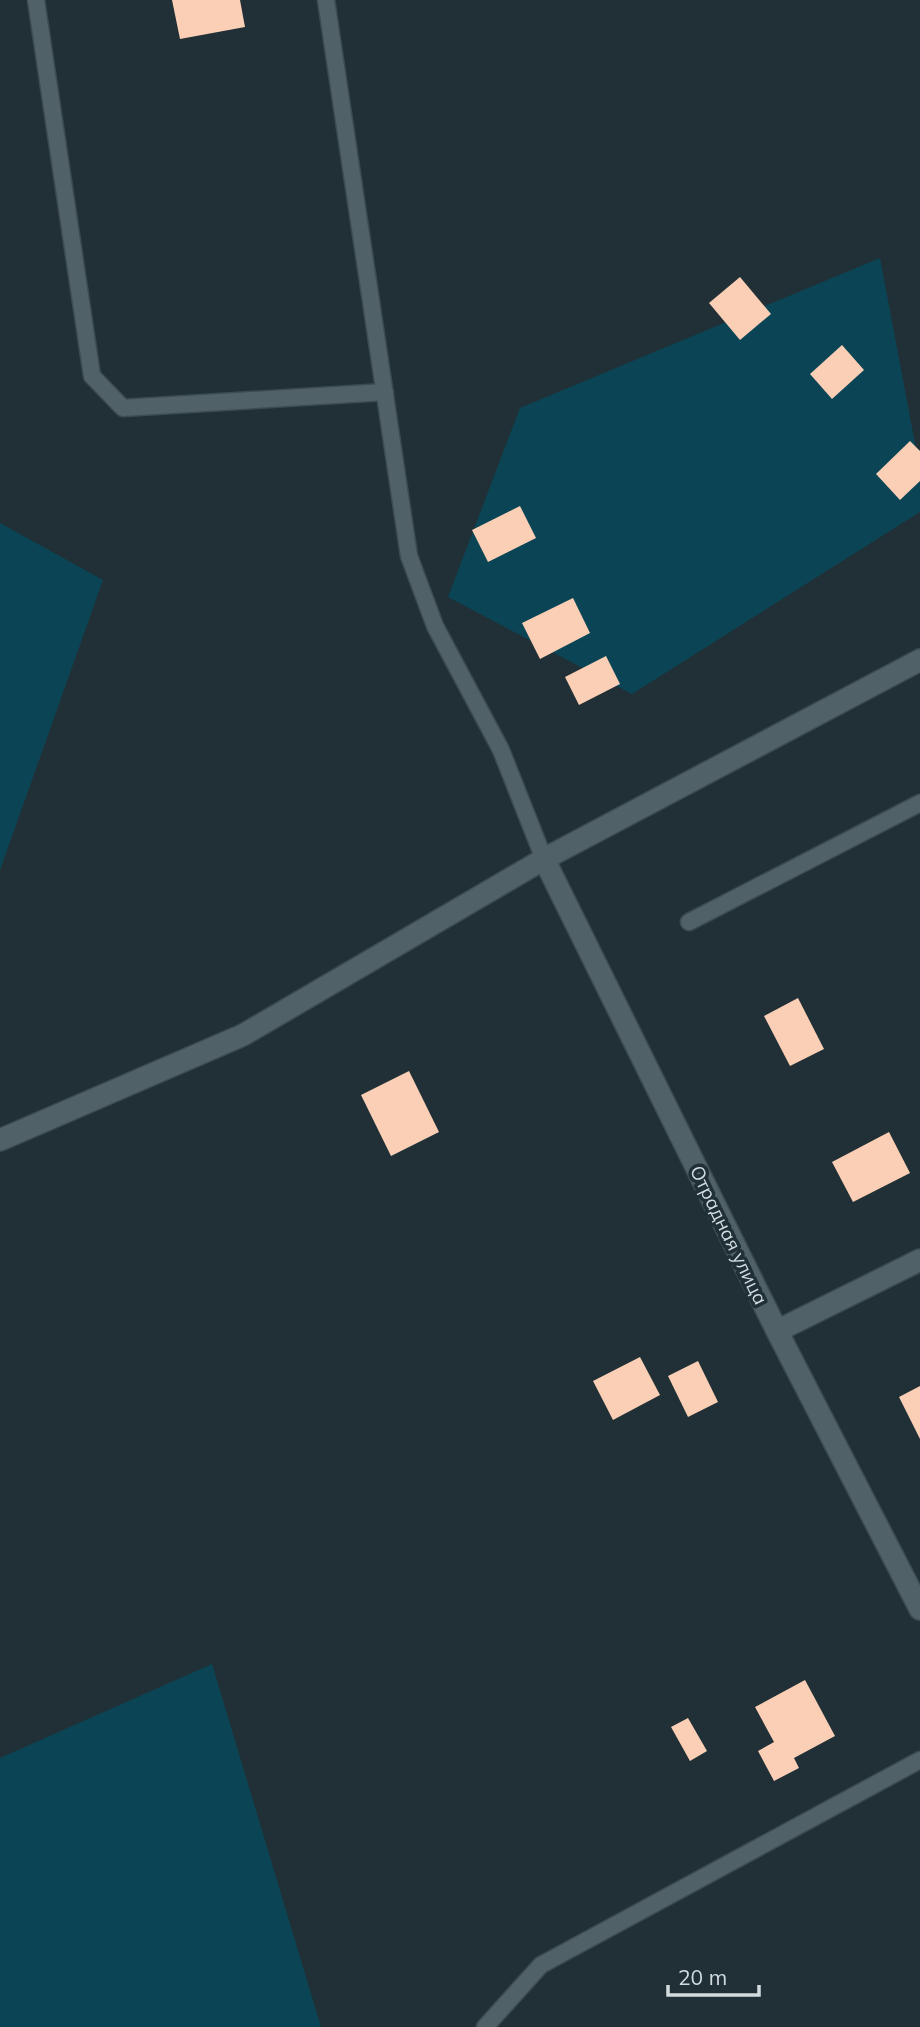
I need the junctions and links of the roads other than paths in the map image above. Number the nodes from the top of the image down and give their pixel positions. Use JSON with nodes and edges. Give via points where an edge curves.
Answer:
{"nodes":[{"id":1,"x":36,"y":0,"type":"edge"},
{"id":2,"x":326,"y":0,"type":"edge"},
{"id":3,"x":385,"y":392,"type":"junction"},
{"id":4,"x":920,"y":660,"type":"edge"},
{"id":5,"x":920,"y":803,"type":"edge"},
{"id":6,"x":544,"y":859,"type":"junction"},
{"id":7,"x":689,"y":922,"type":"dead end"},
{"id":8,"x":0,"y":1140,"type":"edge"},
{"id":9,"x":920,"y":1260,"type":"edge"},
{"id":10,"x":777,"y":1331,"type":"junction"},
{"id":11,"x":920,"y":1609,"type":"edge"},
{"id":12,"x":920,"y":1760,"type":"edge"},
{"id":13,"x":485,"y":2027,"type":"edge"}],
"edges":[{"from":1,"to":3,"type":"lane","via":[[92,376],[123,408]]},
{"from":2,"to":3,"type":"lane"},
{"from":3,"to":6,"type":"lane","via":[[409,556],[435,626],[501,750]]},
{"from":4,"to":6,"type":"street"},
{"from":5,"to":7,"type":"lane"},
{"from":6,"to":8,"type":"street","via":[[243,1035]]},
{"from":6,"to":10,"type":"street","name":"Отрадная улица"},
{"from":9,"to":10,"type":"street"},
{"from":10,"to":11,"type":"street","name":"Отрадная улица"},
{"from":12,"to":13,"type":"lane","via":[[541,1965]]}]}
